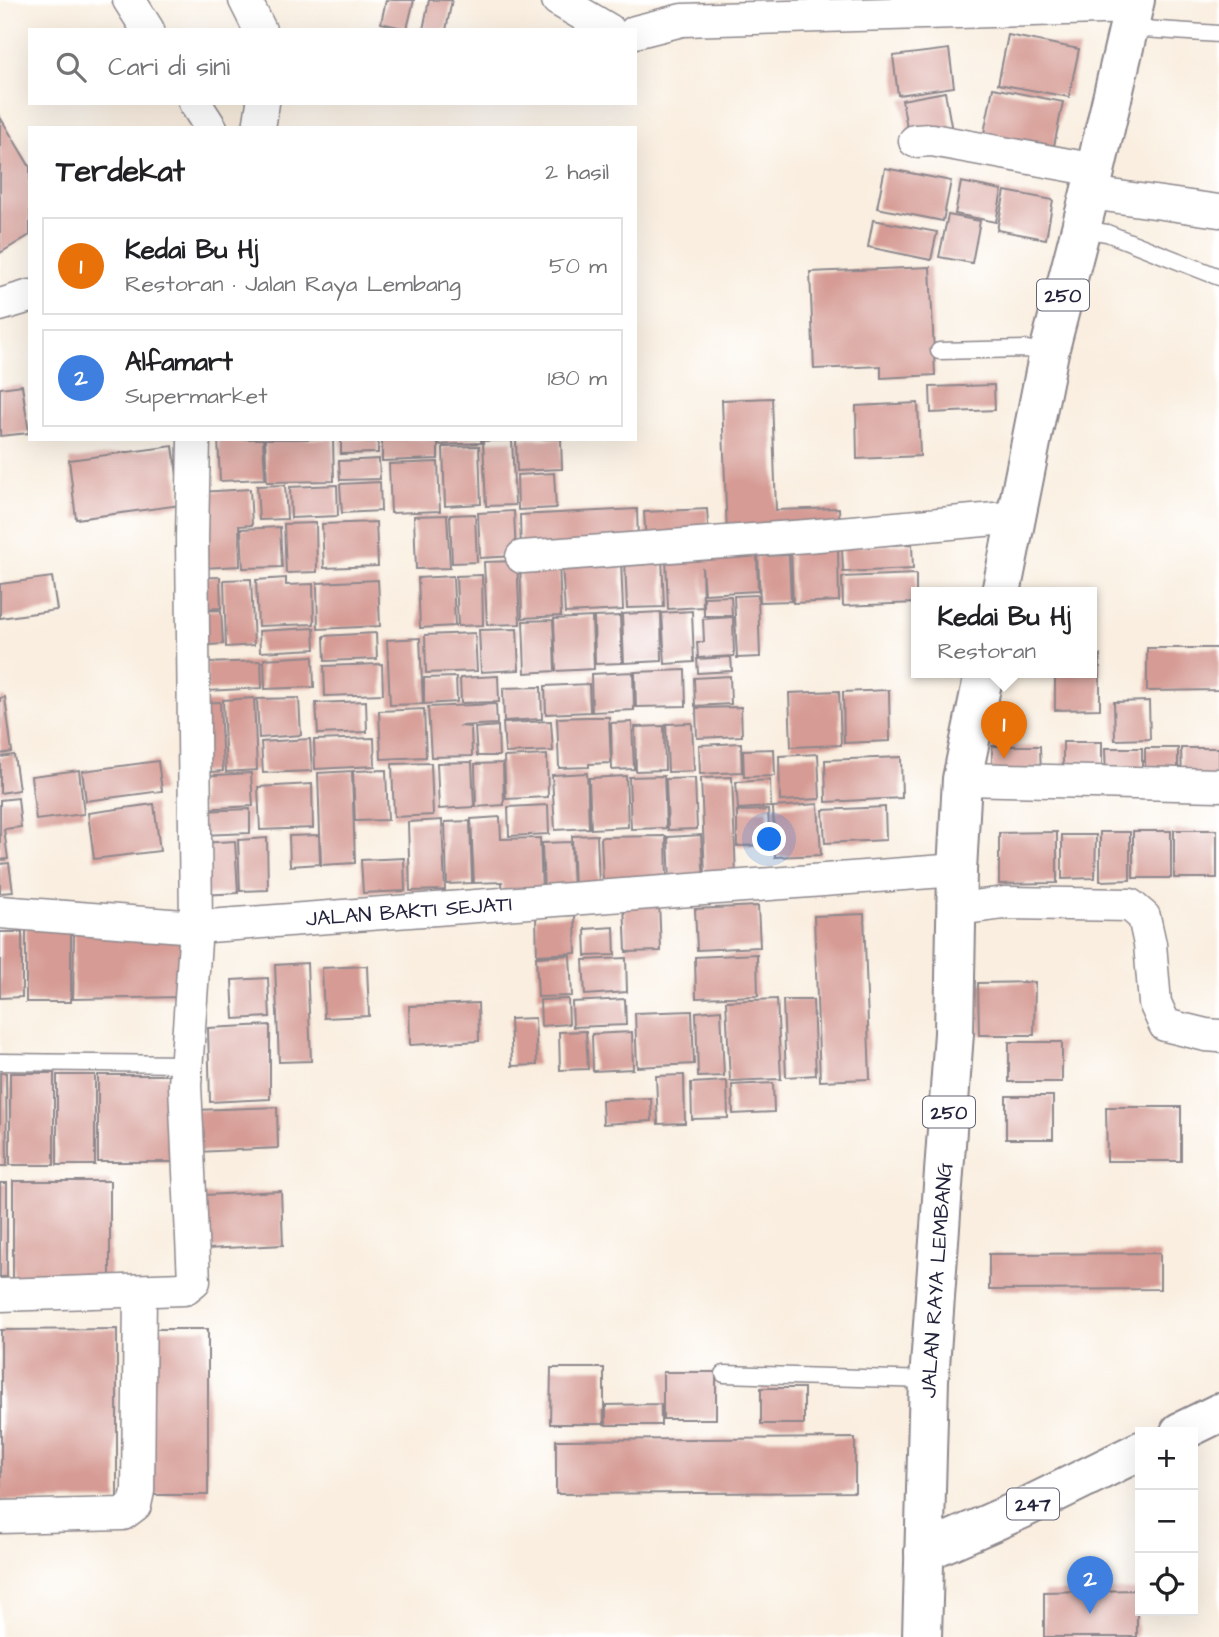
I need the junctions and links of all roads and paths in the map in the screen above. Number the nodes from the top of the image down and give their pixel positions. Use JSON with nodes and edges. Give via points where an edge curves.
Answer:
{"nodes":[{"id":1,"x":129,"y":0,"type":"edge"},
{"id":2,"x":245,"y":0,"type":"edge"},
{"id":3,"x":558,"y":0,"type":"edge"},
{"id":4,"x":1132,"y":12,"type":"edge"},
{"id":5,"x":147,"y":28,"type":"edge"},
{"id":6,"x":259,"y":28,"type":"edge"},
{"id":7,"x":606,"y":28,"type":"edge"},
{"id":8,"x":637,"y":31,"type":"edge"},
{"id":9,"x":1219,"y":34,"type":"edge"},
{"id":10,"x":196,"y":105,"type":"edge"},
{"id":11,"x":263,"y":105,"type":"edge"},
{"id":12,"x":210,"y":126,"type":"edge"},
{"id":13,"x":259,"y":126,"type":"edge"},
{"id":14,"x":915,"y":141,"type":"dead end"},
{"id":15,"x":1093,"y":181,"type":"junction"},
{"id":16,"x":1219,"y":211,"type":"edge"},
{"id":17,"x":1081,"y":229,"type":"junction"},
{"id":18,"x":1219,"y":277,"type":"edge"},
{"id":19,"x":28,"y":297,"type":"edge"},
{"id":20,"x":0,"y":306,"type":"edge"},
{"id":21,"x":939,"y":351,"type":"dead end"},
{"id":22,"x":1049,"y":352,"type":"junction"},
{"id":23,"x":194,"y":441,"type":"edge"},
{"id":24,"x":1017,"y":517,"type":"junction"},
{"id":25,"x":522,"y":558,"type":"dead end"},
{"id":26,"x":1002,"y":587,"type":"edge"},
{"id":27,"x":983,"y":678,"type":"edge"},
{"id":28,"x":962,"y":779,"type":"junction"},
{"id":29,"x":1219,"y":785,"type":"edge"},
{"id":30,"x":957,"y":870,"type":"junction"},
{"id":31,"x":958,"y":909,"type":"junction"},
{"id":32,"x":0,"y":912,"type":"edge"},
{"id":33,"x":196,"y":928,"type":"junction"},
{"id":34,"x":1219,"y":1036,"type":"edge"},
{"id":35,"x":0,"y":1062,"type":"edge"},
{"id":36,"x":187,"y":1064,"type":"junction"},
{"id":37,"x":140,"y":1292,"type":"junction"},
{"id":38,"x":0,"y":1295,"type":"edge"},
{"id":39,"x":724,"y":1374,"type":"dead end"},
{"id":40,"x":929,"y":1380,"type":"junction"},
{"id":41,"x":1219,"y":1413,"type":"edge"},
{"id":42,"x":1190,"y":1427,"type":"edge"},
{"id":43,"x":1135,"y":1453,"type":"edge"},
{"id":44,"x":0,"y":1517,"type":"edge"},
{"id":45,"x":924,"y":1552,"type":"junction"},
{"id":46,"x":922,"y":1637,"type":"edge"}],
"edges":[{"from":1,"to":5,"type":"street"},
{"from":2,"to":6,"type":"street"},
{"from":3,"to":7,"type":"street"},
{"from":4,"to":8,"type":"street","via":[[682,20]]},
{"from":4,"to":9,"type":"lane"},
{"from":4,"to":15,"type":"main road","number":"250"},
{"from":10,"to":12,"type":"street"},
{"from":11,"to":13,"type":"street"},
{"from":14,"to":15,"type":"street","via":[[932,140]]},
{"from":15,"to":16,"type":"street"},
{"from":15,"to":17,"type":"main road","number":"250"},
{"from":17,"to":18,"type":"lane","via":[[1107,233]]},
{"from":17,"to":22,"type":"main road","number":"250"},
{"from":19,"to":20,"type":"street"},
{"from":21,"to":22,"type":"lane"},
{"from":22,"to":24,"type":"main road","number":"250"},
{"from":23,"to":33,"type":"street"},
{"from":24,"to":25,"type":"street"},
{"from":24,"to":26,"type":"main road","number":"250"},
{"from":27,"to":28,"type":"main road","name":"JALAN RAYA LEMBANG","number":"250"},
{"from":28,"to":29,"type":"street"},
{"from":28,"to":30,"type":"main road","name":"JALAN RAYA LEMBANG","number":"250"},
{"from":30,"to":31,"type":"main road","name":"JALAN RAYA LEMBANG","number":"250"},
{"from":30,"to":33,"type":"street","name":"JALAN BAKTI SEJATI"},
{"from":31,"to":34,"type":"street","via":[[1004,903],[1130,905],[1144,917],[1155,1003],[1165,1025]]},
{"from":31,"to":40,"type":"main road","name":"JALAN RAYA LEMBANG","number":"250","via":[[954,1033]]},
{"from":32,"to":33,"type":"street","name":"JALAN BAKTI SEJATI"},
{"from":33,"to":36,"type":"street"},
{"from":35,"to":36,"type":"lane"},
{"from":36,"to":37,"type":"street","via":[[194,1281],[187,1288]]},
{"from":37,"to":38,"type":"street"},
{"from":37,"to":44,"type":"street","via":[[135,1505],[122,1514]]},
{"from":39,"to":40,"type":"lane"},
{"from":40,"to":45,"type":"main road","name":"JALAN RAYA LEMBANG","number":"250"},
{"from":41,"to":42,"type":"main road"},
{"from":43,"to":45,"type":"main road","number":"247"},
{"from":45,"to":46,"type":"main road","name":"JALAN RAYA LEMBANG","number":"250"}]}
